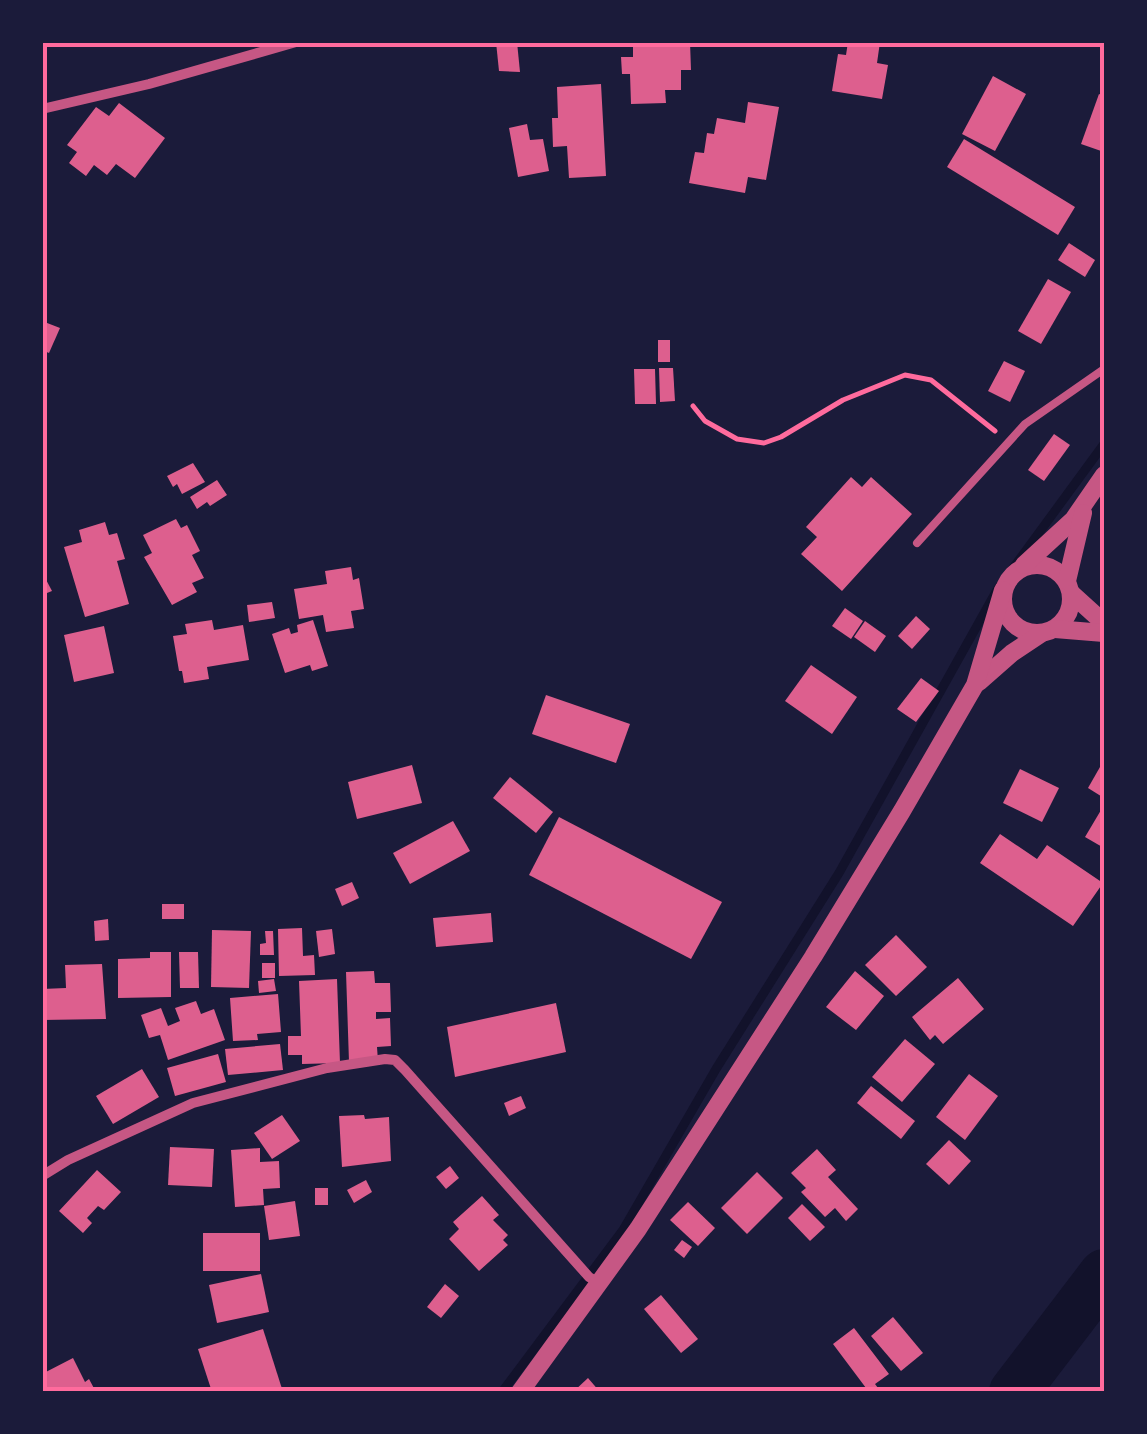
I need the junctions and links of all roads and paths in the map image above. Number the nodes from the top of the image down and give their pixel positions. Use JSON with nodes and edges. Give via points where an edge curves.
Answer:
{"nodes":[{"id":1,"x":296,"y":42,"type":"edge"},
{"id":2,"x":42,"y":108,"type":"edge"},
{"id":3,"x":1104,"y":369,"type":"edge"},
{"id":4,"x":693,"y":406,"type":"dead end"},
{"id":5,"x":1009,"y":443,"type":"junction"},
{"id":6,"x":1104,"y":475,"type":"edge"},
{"id":7,"x":1086,"y":502,"type":"junction"},
{"id":8,"x":917,"y":543,"type":"dead end"},
{"id":9,"x":1020,"y":569,"type":"junction"},
{"id":10,"x":1069,"y":588,"type":"junction"},
{"id":11,"x":1003,"y":590,"type":"junction"},
{"id":12,"x":1104,"y":623,"type":"edge"},
{"id":13,"x":1048,"y":631,"type":"junction"},
{"id":14,"x":1104,"y":633,"type":"edge"},
{"id":15,"x":976,"y":685,"type":"junction"},
{"id":16,"x":42,"y":1176,"type":"edge"},
{"id":17,"x":599,"y":1283,"type":"junction"},
{"id":18,"x":520,"y":1392,"type":"edge"}],
"edges":[{"from":1,"to":2,"type":"street"},
{"from":3,"to":5,"type":"lane"},
{"from":4,"to":5,"type":"path","via":[[737,439],[764,443],[905,375],[931,380]]},
{"from":5,"to":8,"type":"lane"},
{"from":6,"to":7,"type":"street"},
{"from":7,"to":9,"type":"street"},
{"from":7,"to":10,"type":"street"},
{"from":9,"to":10,"type":"street","via":[[1046,565]]},
{"from":9,"to":11,"type":"street"},
{"from":10,"to":12,"type":"street"},
{"from":10,"to":13,"type":"street","via":[[1071,608]]},
{"from":11,"to":13,"type":"street","via":[[1007,616],[1016,626]]},
{"from":11,"to":15,"type":"street"},
{"from":13,"to":14,"type":"street"},
{"from":13,"to":15,"type":"street"},
{"from":15,"to":17,"type":"street","via":[[813,957]]},
{"from":16,"to":17,"type":"street","via":[[193,1102],[386,1058],[395,1060]]},
{"from":17,"to":18,"type":"street"}]}
